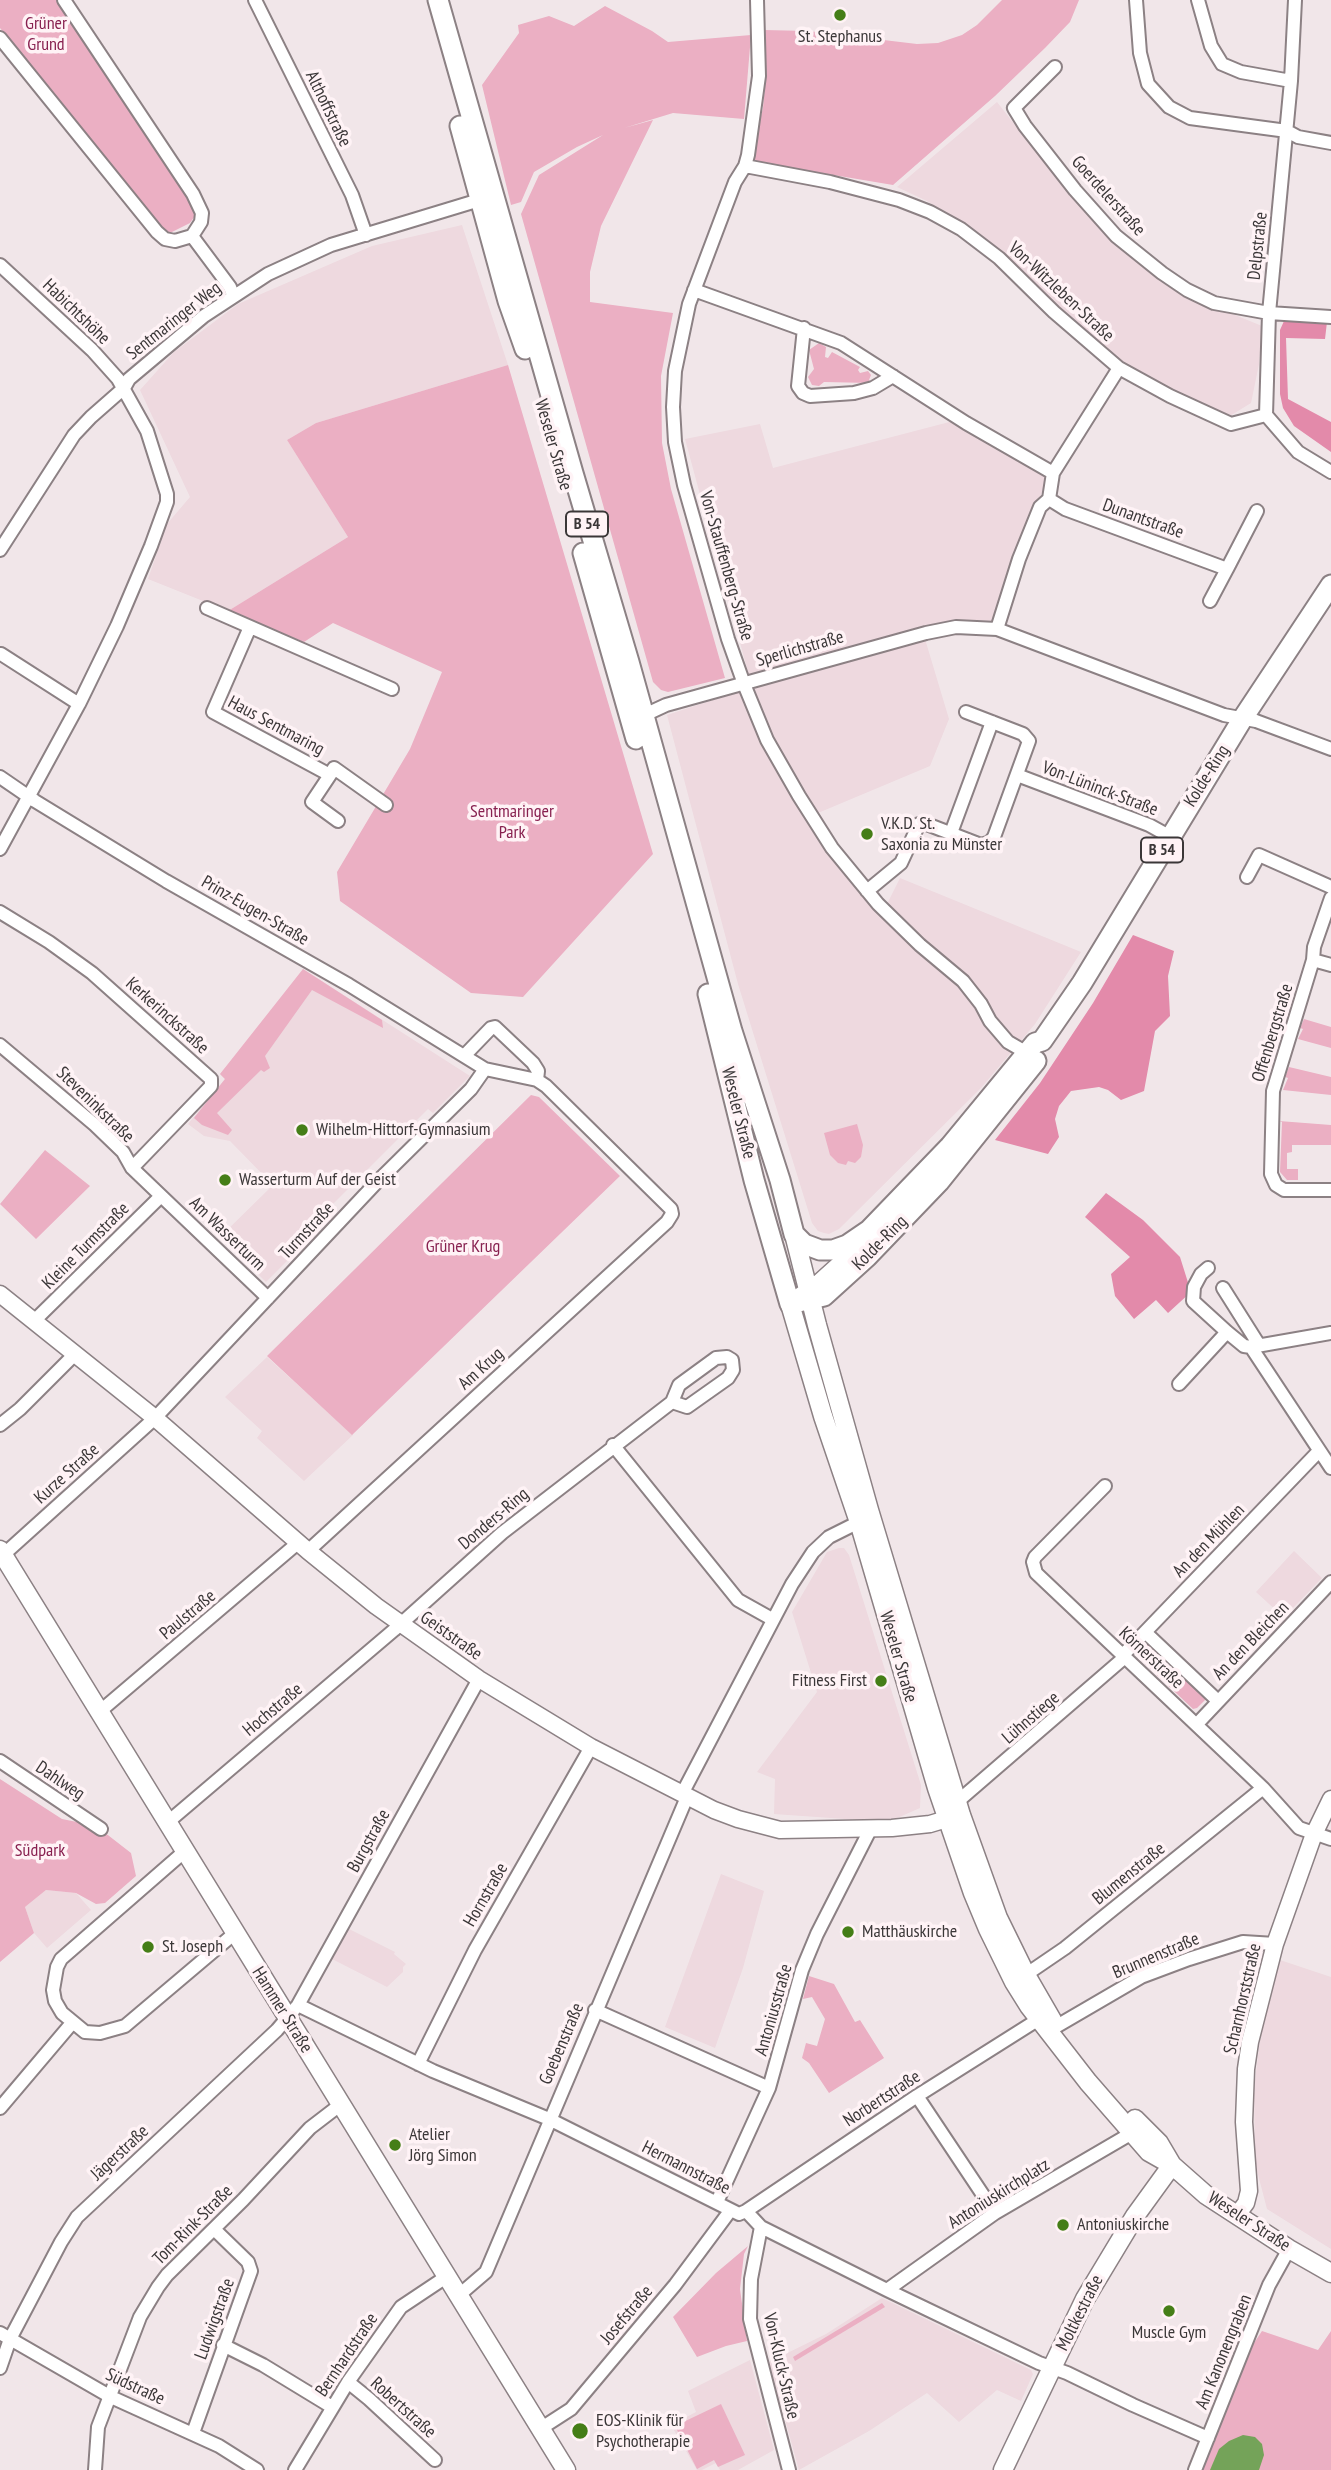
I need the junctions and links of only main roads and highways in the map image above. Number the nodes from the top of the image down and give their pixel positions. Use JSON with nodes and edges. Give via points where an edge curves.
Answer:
{"nodes":[{"id":1,"x":425,"y":0,"type":"edge"},
{"id":2,"x":438,"y":0,"type":"edge"},
{"id":3,"x":486,"y":198,"type":"junction"},
{"id":4,"x":1331,"y":585,"type":"edge"},
{"id":5,"x":637,"y":718,"type":"junction"},
{"id":6,"x":1042,"y":1041,"type":"junction"},
{"id":7,"x":869,"y":1230,"type":"junction"},
{"id":8,"x":794,"y":1234,"type":"junction"},
{"id":9,"x":811,"y":1295,"type":"junction"},
{"id":10,"x":790,"y":1304,"type":"junction"},
{"id":11,"x":1,"y":1553,"type":"edge"},
{"id":12,"x":955,"y":1812,"type":"junction"},
{"id":13,"x":1020,"y":1978,"type":"junction"},
{"id":14,"x":1172,"y":2165,"type":"junction"},
{"id":15,"x":1331,"y":2273,"type":"edge"},
{"id":16,"x":566,"y":2470,"type":"edge"},
{"id":17,"x":1003,"y":2470,"type":"edge"}],
"edges":[{"from":1,"to":3,"type":"main road","name":"Weseler Straße","number":"B 54"},
{"from":2,"to":3,"type":"main road","name":"Weseler Straße","number":"B 54"},
{"from":3,"to":5,"type":"main road","name":"Weseler Straße","number":"B 54","via":[[508,301]]},
{"from":4,"to":6,"type":"main road","name":"Kolde-Ring","number":"B 54","via":[[1250,720],[1170,836]]},
{"from":5,"to":8,"type":"main road","name":"Weseler Straße","number":"B 54"},
{"from":5,"to":10,"type":"main road","name":"Weseler Straße","number":"B 54","via":[[754,1180]]},
{"from":6,"to":7,"type":"main road","name":"Kolde-Ring","number":"B 54","via":[[1035,1043],[950,1146]]},
{"from":6,"to":9,"type":"main road","name":"Kolde-Ring","number":"B 54","via":[[1037,1060],[939,1182],[839,1284],[824,1296]]},
{"from":7,"to":8,"type":"main road","name":"Kolde-Ring","number":"B 54","via":[[843,1247],[827,1251],[812,1248]]},
{"from":7,"to":9,"type":"main road","name":"Kolde-Ring","number":"B 54"},
{"from":8,"to":9,"type":"main road","name":"Weseler Straße","number":"B 54"},
{"from":9,"to":10,"type":"main road","name":"Kolde-Ring","number":"B 54"},
{"from":9,"to":12,"type":"main road","name":"Weseler Straße"},
{"from":10,"to":12,"type":"main road","name":"Weseler Straße"},
{"from":11,"to":16,"type":"main road","name":"Hammer Straße","via":[[235,1933],[293,2011],[340,2105]]},
{"from":12,"to":13,"type":"main road","name":"Weseler Straße","via":[[973,1893],[988,1929]]},
{"from":13,"to":14,"type":"main road","name":"Weseler Straße","via":[[1099,2081],[1159,2143]]},
{"from":13,"to":14,"type":"main road","name":"Weseler Straße","via":[[1039,2019],[1088,2082],[1149,2152]]},
{"from":14,"to":15,"type":"main road","name":"Weseler Straße","via":[[1206,2195]]},
{"from":14,"to":17,"type":"main road","name":"Moltkestraße","via":[[1098,2275]]}]}
